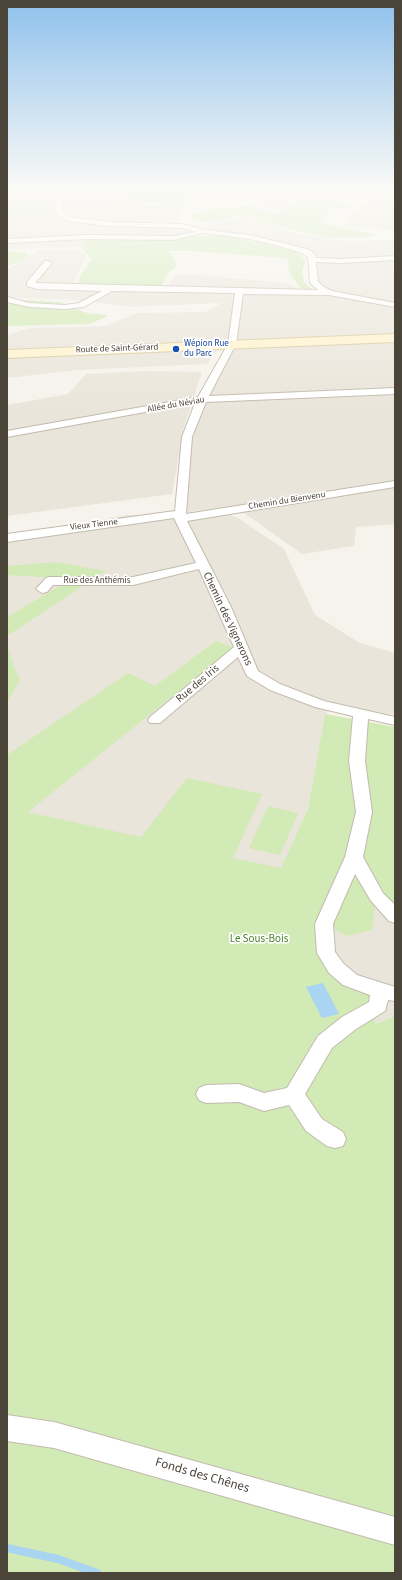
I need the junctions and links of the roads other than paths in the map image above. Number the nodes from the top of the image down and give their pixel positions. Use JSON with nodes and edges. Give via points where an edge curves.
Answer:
{"nodes":[{"id":1,"x":48,"y":263,"type":"dead end"},
{"id":2,"x":314,"y":264,"type":"edge"},
{"id":3,"x":113,"y":290,"type":"junction"},
{"id":4,"x":239,"y":293,"type":"junction"},
{"id":5,"x":330,"y":293,"type":"junction"},
{"id":6,"x":7,"y":299,"type":"edge"},
{"id":7,"x":395,"y":305,"type":"edge"},
{"id":8,"x":395,"y":338,"type":"edge"},
{"id":9,"x":232,"y":344,"type":"junction"},
{"id":10,"x":7,"y":354,"type":"edge"},
{"id":11,"x":395,"y":391,"type":"edge"},
{"id":12,"x":202,"y":399,"type":"junction"},
{"id":13,"x":7,"y":434,"type":"edge"},
{"id":14,"x":395,"y":484,"type":"edge"},
{"id":15,"x":180,"y":517,"type":"junction"},
{"id":16,"x":7,"y":538,"type":"edge"},
{"id":17,"x":202,"y":565,"type":"junction"},
{"id":18,"x":42,"y":589,"type":"dead end"},
{"id":19,"x":240,"y":649,"type":"junction"},
{"id":20,"x":361,"y":714,"type":"junction"},
{"id":21,"x":155,"y":720,"type":"dead end"},
{"id":22,"x":395,"y":721,"type":"edge"},
{"id":23,"x":354,"y":857,"type":"junction"},
{"id":24,"x":395,"y":916,"type":"edge"},
{"id":25,"x":388,"y":993,"type":"edge"},
{"id":26,"x":206,"y":1094,"type":"dead end"},
{"id":27,"x":294,"y":1095,"type":"junction"},
{"id":28,"x":335,"y":1139,"type":"dead end"},
{"id":29,"x":7,"y":1428,"type":"edge"},
{"id":30,"x":395,"y":1531,"type":"edge"}],
"edges":[{"from":1,"to":3,"type":"street","via":[[30,284],[37,288]]},
{"from":2,"to":5,"type":"street","via":[[314,283]]},
{"from":3,"to":4,"type":"street"},
{"from":3,"to":6,"type":"street","via":[[81,305],[70,306],[29,305]]},
{"from":4,"to":5,"type":"street"},
{"from":4,"to":9,"type":"street"},
{"from":5,"to":7,"type":"street"},
{"from":8,"to":9,"type":"main road","name":"Route de Saint-Gérard"},
{"from":9,"to":10,"type":"main road","name":"Route de Saint-Gérard"},
{"from":9,"to":12,"type":"street"},
{"from":11,"to":12,"type":"street","name":"Allée du Néviau"},
{"from":12,"to":13,"type":"street","name":"Allée du Néviau"},
{"from":12,"to":15,"type":"street","via":[[187,437]]},
{"from":14,"to":15,"type":"street","name":"Chemin du Bienvenu"},
{"from":15,"to":16,"type":"street","name":"Vieux Tienne"},
{"from":15,"to":17,"type":"street","name":"Chemin des Vignerons"},
{"from":17,"to":18,"type":"street","name":"Rue des Anthémis","via":[[133,581],[50,581]]},
{"from":17,"to":19,"type":"street","name":"Chemin des Vignerons","via":[[224,607]]},
{"from":19,"to":20,"type":"street","name":"Chemin des Vignerons","via":[[252,673],[275,687],[320,704]]},
{"from":19,"to":21,"type":"street","name":"Rue des Iris"},
{"from":20,"to":22,"type":"street","name":"Chemin des Vignerons"},
{"from":20,"to":23,"type":"street","via":[[357,761],[364,812]]},
{"from":23,"to":24,"type":"street","via":[[377,897]]},
{"from":23,"to":25,"type":"street","via":[[324,924],[326,953],[336,968],[350,980]]},
{"from":25,"to":27,"type":"street","via":[[378,1006],[349,1023],[325,1042]]},
{"from":26,"to":27,"type":"street","via":[[238,1093],[264,1102]]},
{"from":27,"to":28,"type":"street","via":[[314,1125]]},
{"from":29,"to":30,"type":"street","name":"Fonds des Chênes","via":[[54,1435]]}]}
